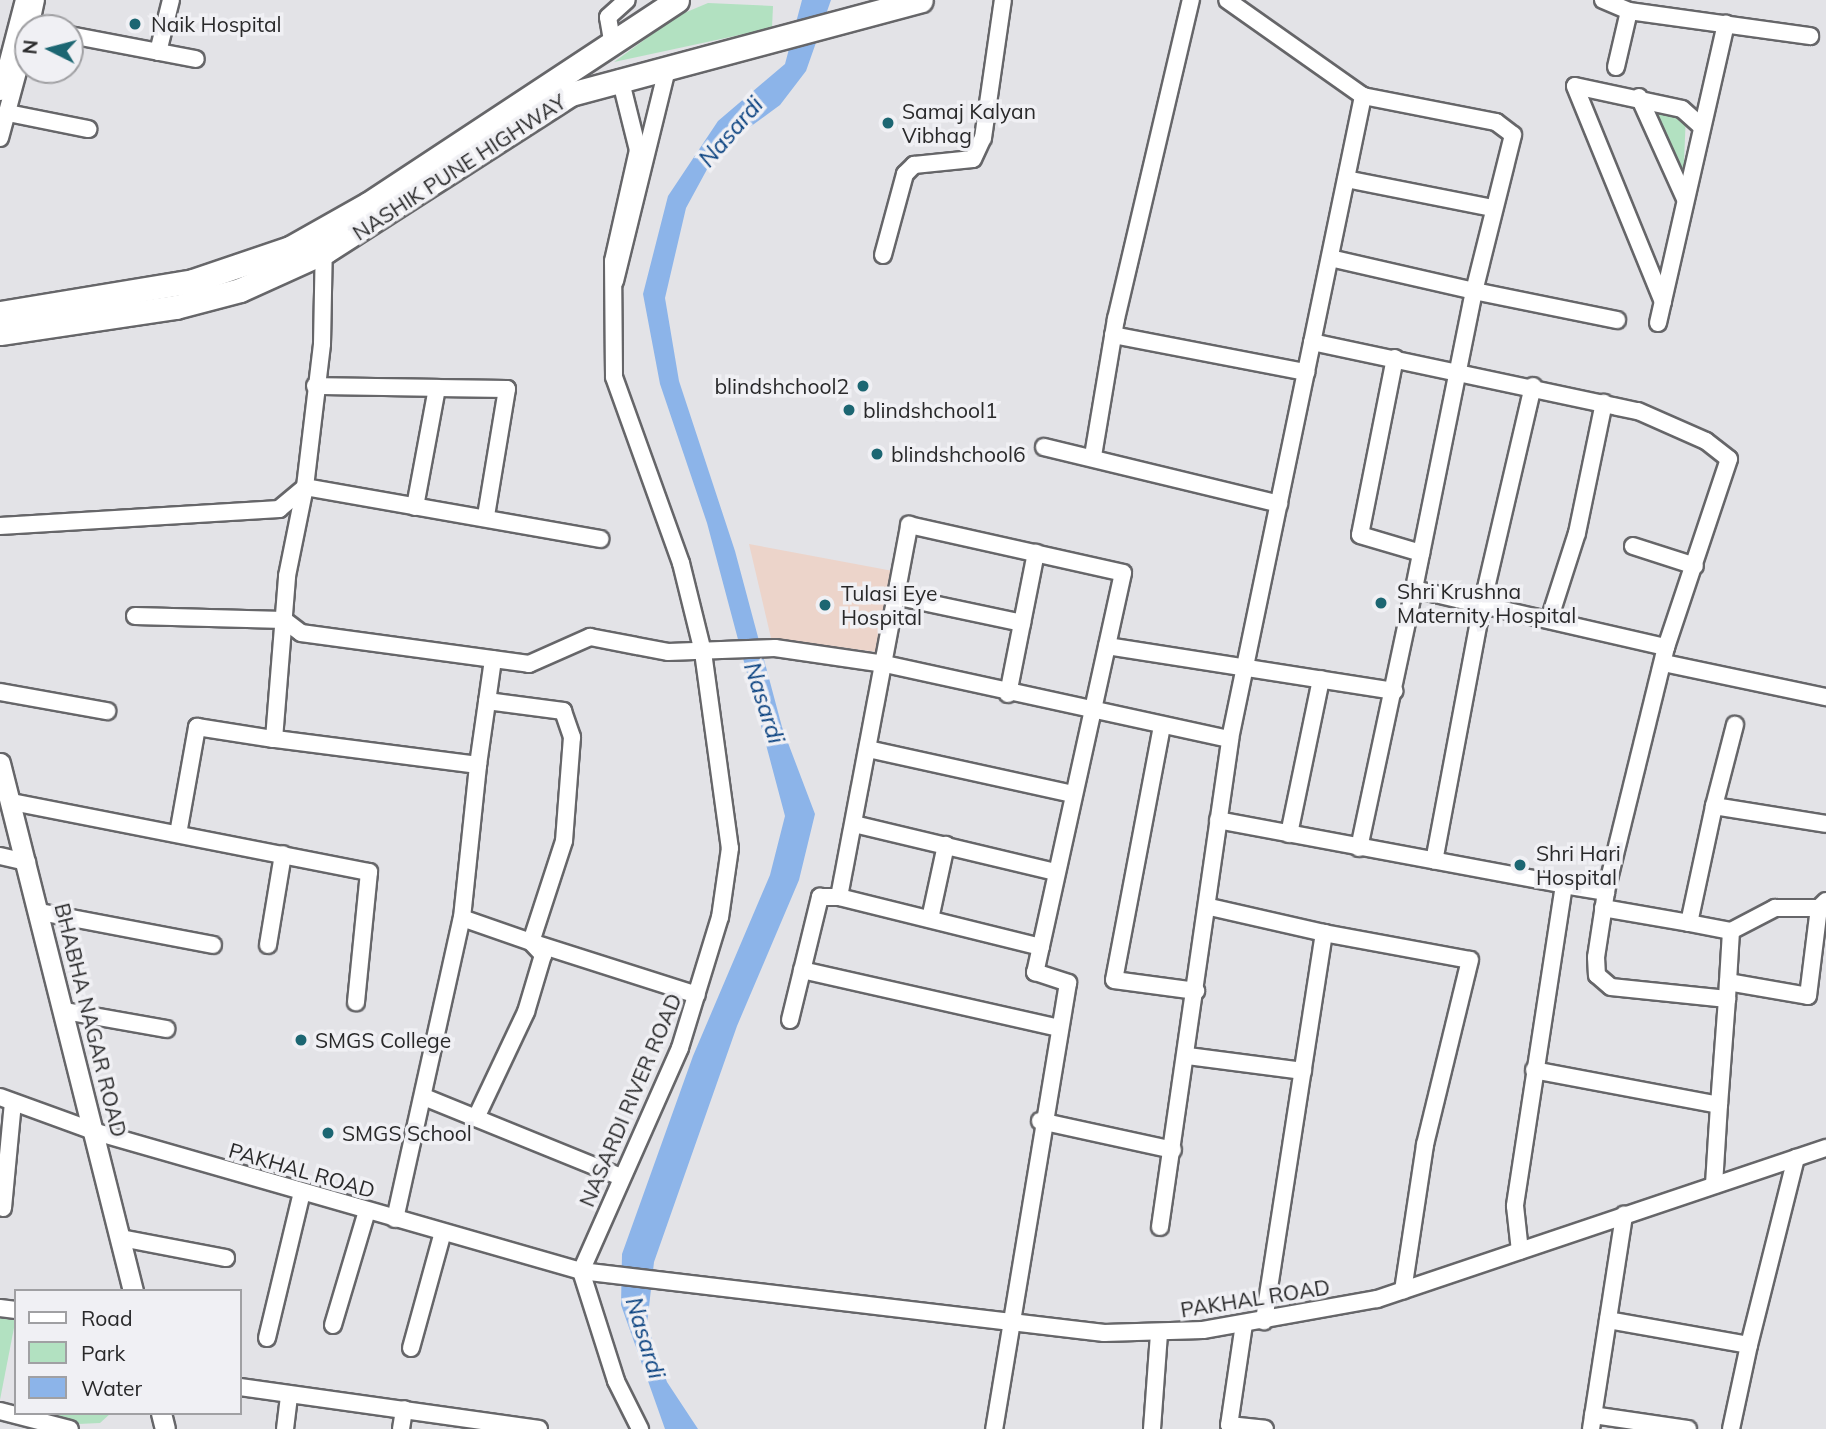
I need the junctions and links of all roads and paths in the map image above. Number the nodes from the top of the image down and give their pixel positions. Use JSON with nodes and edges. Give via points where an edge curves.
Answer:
{"nodes":[{"id":1,"x":171,"y":0,"type":"edge"},
{"id":2,"x":627,"y":0,"type":"edge"},
{"id":3,"x":677,"y":0,"type":"edge"},
{"id":4,"x":921,"y":0,"type":"edge"},
{"id":5,"x":1003,"y":0,"type":"edge"},
{"id":6,"x":1191,"y":0,"type":"edge"},
{"id":7,"x":1227,"y":0,"type":"edge"},
{"id":8,"x":1602,"y":0,"type":"edge"},
{"id":9,"x":1629,"y":11,"type":"junction"},
{"id":10,"x":1726,"y":24,"type":"junction"},
{"id":11,"x":621,"y":34,"type":"junction"},
{"id":12,"x":1810,"y":36,"type":"dead end"},
{"id":13,"x":84,"y":38,"type":"edge"},
{"id":14,"x":158,"y":52,"type":"junction"},
{"id":15,"x":196,"y":59,"type":"dead end"},
{"id":16,"x":14,"y":60,"type":"edge"},
{"id":17,"x":668,"y":66,"type":"junction"},
{"id":18,"x":1616,"y":67,"type":"dead end"},
{"id":19,"x":620,"y":78,"type":"junction"},
{"id":20,"x":15,"y":84,"type":"edge"},
{"id":21,"x":0,"y":92,"type":"edge"},
{"id":22,"x":1363,"y":96,"type":"junction"},
{"id":23,"x":1639,"y":97,"type":"junction"},
{"id":24,"x":8,"y":113,"type":"junction"},
{"id":25,"x":1702,"y":127,"type":"junction"},
{"id":26,"x":88,"y":129,"type":"dead end"},
{"id":27,"x":0,"y":138,"type":"edge"},
{"id":28,"x":1346,"y":179,"type":"junction"},
{"id":29,"x":1685,"y":200,"type":"junction"},
{"id":30,"x":1493,"y":208,"type":"junction"},
{"id":31,"x":323,"y":241,"type":"junction"},
{"id":32,"x":883,"y":255,"type":"dead end"},
{"id":33,"x":1330,"y":258,"type":"junction"},
{"id":34,"x":611,"y":290,"type":"junction"},
{"id":35,"x":1474,"y":291,"type":"junction"},
{"id":36,"x":1662,"y":302,"type":"junction"},
{"id":37,"x":0,"y":313,"type":"edge"},
{"id":38,"x":1617,"y":320,"type":"dead end"},
{"id":39,"x":1658,"y":323,"type":"dead end"},
{"id":40,"x":0,"y":333,"type":"edge"},
{"id":41,"x":1113,"y":335,"type":"junction"},
{"id":42,"x":1312,"y":342,"type":"junction"},
{"id":43,"x":1395,"y":358,"type":"junction"},
{"id":44,"x":1306,"y":372,"type":"junction"},
{"id":45,"x":1462,"y":372,"type":"junction"},
{"id":46,"x":315,"y":386,"type":"junction"},
{"id":47,"x":1533,"y":386,"type":"junction"},
{"id":48,"x":437,"y":388,"type":"junction"},
{"id":49,"x":1604,"y":402,"type":"junction"},
{"id":50,"x":1044,"y":447,"type":"dead end"},
{"id":51,"x":1093,"y":456,"type":"junction"},
{"id":52,"x":305,"y":487,"type":"junction"},
{"id":53,"x":1279,"y":504,"type":"junction"},
{"id":54,"x":415,"y":506,"type":"junction"},
{"id":55,"x":486,"y":516,"type":"junction"},
{"id":56,"x":0,"y":526,"type":"edge"},
{"id":57,"x":600,"y":539,"type":"dead end"},
{"id":58,"x":1633,"y":546,"type":"dead end"},
{"id":59,"x":1036,"y":553,"type":"junction"},
{"id":60,"x":1421,"y":553,"type":"junction"},
{"id":61,"x":1695,"y":566,"type":"junction"},
{"id":62,"x":1414,"y":589,"type":"junction"},
{"id":63,"x":895,"y":596,"type":"junction"},
{"id":64,"x":1482,"y":605,"type":"junction"},
{"id":65,"x":135,"y":616,"type":"dead end"},
{"id":66,"x":1550,"y":617,"type":"junction"},
{"id":67,"x":284,"y":620,"type":"junction"},
{"id":68,"x":1022,"y":623,"type":"junction"},
{"id":69,"x":1107,"y":646,"type":"junction"},
{"id":70,"x":711,"y":651,"type":"junction"},
{"id":71,"x":1665,"y":655,"type":"junction"},
{"id":72,"x":493,"y":659,"type":"junction"},
{"id":73,"x":885,"y":664,"type":"junction"},
{"id":74,"x":1244,"y":671,"type":"junction"},
{"id":75,"x":1321,"y":679,"type":"junction"},
{"id":76,"x":1394,"y":691,"type":"junction"},
{"id":77,"x":0,"y":692,"type":"edge"},
{"id":78,"x":1008,"y":694,"type":"junction"},
{"id":79,"x":1826,"y":697,"type":"edge"},
{"id":80,"x":487,"y":701,"type":"junction"},
{"id":81,"x":107,"y":711,"type":"dead end"},
{"id":82,"x":1089,"y":713,"type":"junction"},
{"id":83,"x":1735,"y":724,"type":"dead end"},
{"id":84,"x":1163,"y":726,"type":"junction"},
{"id":85,"x":274,"y":739,"type":"junction"},
{"id":86,"x":1230,"y":739,"type":"junction"},
{"id":87,"x":869,"y":749,"type":"junction"},
{"id":88,"x":0,"y":762,"type":"edge"},
{"id":89,"x":478,"y":765,"type":"junction"},
{"id":90,"x":1072,"y":794,"type":"junction"},
{"id":91,"x":12,"y":802,"type":"junction"},
{"id":92,"x":1714,"y":806,"type":"junction"},
{"id":93,"x":1218,"y":820,"type":"junction"},
{"id":94,"x":853,"y":824,"type":"junction"},
{"id":95,"x":1826,"y":824,"type":"edge"},
{"id":96,"x":178,"y":834,"type":"junction"},
{"id":97,"x":1289,"y":834,"type":"junction"},
{"id":98,"x":946,"y":845,"type":"junction"},
{"id":99,"x":1359,"y":848,"type":"junction"},
{"id":100,"x":283,"y":854,"type":"junction"},
{"id":101,"x":0,"y":856,"type":"edge"},
{"id":102,"x":27,"y":862,"type":"junction"},
{"id":103,"x":1434,"y":862,"type":"junction"},
{"id":104,"x":1056,"y":872,"type":"junction"},
{"id":105,"x":1564,"y":885,"type":"junction"},
{"id":106,"x":839,"y":897,"type":"junction"},
{"id":107,"x":1605,"y":900,"type":"junction"},
{"id":108,"x":1822,"y":905,"type":"edge"},
{"id":109,"x":1210,"y":907,"type":"junction"},
{"id":110,"x":40,"y":912,"type":"junction"},
{"id":111,"x":462,"y":918,"type":"junction"},
{"id":112,"x":930,"y":919,"type":"junction"},
{"id":113,"x":1689,"y":923,"type":"junction"},
{"id":114,"x":1731,"y":931,"type":"junction"},
{"id":115,"x":1324,"y":933,"type":"junction"},
{"id":116,"x":531,"y":942,"type":"junction"},
{"id":117,"x":213,"y":945,"type":"dead end"},
{"id":118,"x":268,"y":945,"type":"dead end"},
{"id":119,"x":1041,"y":947,"type":"junction"},
{"id":120,"x":802,"y":970,"type":"junction"},
{"id":121,"x":1728,"y":982,"type":"junction"},
{"id":122,"x":1196,"y":991,"type":"junction"},
{"id":123,"x":697,"y":995,"type":"junction"},
{"id":124,"x":1727,"y":999,"type":"junction"},
{"id":125,"x":356,"y":1002,"type":"dead end"},
{"id":126,"x":65,"y":1011,"type":"junction"},
{"id":127,"x":790,"y":1020,"type":"dead end"},
{"id":128,"x":1059,"y":1028,"type":"junction"},
{"id":129,"x":166,"y":1029,"type":"dead end"},
{"id":130,"x":1188,"y":1056,"type":"junction"},
{"id":131,"x":1534,"y":1070,"type":"junction"},
{"id":132,"x":1303,"y":1071,"type":"junction"},
{"id":133,"x":424,"y":1097,"type":"junction"},
{"id":134,"x":6,"y":1099,"type":"edge"},
{"id":135,"x":1719,"y":1105,"type":"junction"},
{"id":136,"x":476,"y":1118,"type":"junction"},
{"id":137,"x":1040,"y":1121,"type":"junction"},
{"id":138,"x":96,"y":1132,"type":"junction"},
{"id":139,"x":1826,"y":1148,"type":"edge"},
{"id":140,"x":1173,"y":1150,"type":"junction"},
{"id":141,"x":1796,"y":1158,"type":"junction"},
{"id":142,"x":621,"y":1177,"type":"junction"},
{"id":143,"x":1714,"y":1185,"type":"junction"},
{"id":144,"x":302,"y":1192,"type":"junction"},
{"id":145,"x":3,"y":1208,"type":"dead end"},
{"id":146,"x":367,"y":1211,"type":"junction"},
{"id":147,"x":1624,"y":1215,"type":"junction"},
{"id":148,"x":395,"y":1219,"type":"junction"},
{"id":149,"x":1160,"y":1227,"type":"dead end"},
{"id":150,"x":443,"y":1232,"type":"junction"},
{"id":151,"x":121,"y":1238,"type":"junction"},
{"id":152,"x":1520,"y":1251,"type":"junction"},
{"id":153,"x":226,"y":1258,"type":"dead end"},
{"id":154,"x":588,"y":1272,"type":"junction"},
{"id":155,"x":133,"y":1289,"type":"edge"},
{"id":156,"x":1403,"y":1290,"type":"junction"},
{"id":157,"x":1608,"y":1320,"type":"junction"},
{"id":158,"x":1016,"y":1321,"type":"junction"},
{"id":159,"x":1264,"y":1321,"type":"junction"},
{"id":160,"x":1244,"y":1324,"type":"junction"},
{"id":161,"x":333,"y":1325,"type":"dead end"},
{"id":162,"x":1159,"y":1334,"type":"junction"},
{"id":163,"x":267,"y":1338,"type":"dead end"},
{"id":164,"x":1749,"y":1345,"type":"junction"},
{"id":165,"x":411,"y":1348,"type":"dead end"},
{"id":166,"x":242,"y":1387,"type":"edge"},
{"id":167,"x":289,"y":1394,"type":"junction"},
{"id":168,"x":404,"y":1409,"type":"junction"},
{"id":169,"x":16,"y":1415,"type":"edge"},
{"id":170,"x":443,"y":1422,"type":"edge"},
{"id":171,"x":1592,"y":1422,"type":"edge"},
{"id":172,"x":70,"y":1429,"type":"edge"},
{"id":173,"x":285,"y":1429,"type":"edge"},
{"id":174,"x":401,"y":1429,"type":"edge"},
{"id":175,"x":539,"y":1429,"type":"edge"},
{"id":176,"x":640,"y":1429,"type":"edge"},
{"id":177,"x":994,"y":1429,"type":"edge"},
{"id":178,"x":1152,"y":1429,"type":"edge"},
{"id":179,"x":1265,"y":1429,"type":"edge"},
{"id":180,"x":1688,"y":1429,"type":"edge"},
{"id":181,"x":1731,"y":1429,"type":"edge"}],
"edges":[{"from":1,"to":14,"type":"street"},
{"from":2,"to":11,"type":"street","via":[[608,17]]},
{"from":3,"to":11,"type":"highway"},
{"from":4,"to":17,"type":"highway","name":"NASHIK PUNE HIGHWAY","via":[[868,19]]},
{"from":5,"to":32,"type":"street","via":[[983,138],[972,159],[914,165],[905,174]]},
{"from":6,"to":41,"type":"street"},
{"from":7,"to":22,"type":"street"},
{"from":8,"to":9,"type":"street"},
{"from":9,"to":10,"type":"street"},
{"from":9,"to":18,"type":"street"},
{"from":10,"to":12,"type":"street"},
{"from":10,"to":25,"type":"street"},
{"from":11,"to":31,"type":"highway"},
{"from":13,"to":14,"type":"street"},
{"from":14,"to":15,"type":"street"},
{"from":16,"to":21,"type":"street"},
{"from":17,"to":19,"type":"highway","name":"NASHIK PUNE HIGHWAY"},
{"from":17,"to":34,"type":"street","via":[[625,260]]},
{"from":19,"to":31,"type":"highway","name":"NASHIK PUNE HIGHWAY","via":[[537,112]]},
{"from":19,"to":34,"type":"street","via":[[638,150]]},
{"from":20,"to":24,"type":"street"},
{"from":22,"to":28,"type":"street"},
{"from":22,"to":30,"type":"street","via":[[1508,129],[1511,155]]},
{"from":23,"to":25,"type":"street","via":[[1682,108]]},
{"from":23,"to":29,"type":"street"},
{"from":23,"to":36,"type":"street","via":[[1575,86]]},
{"from":24,"to":26,"type":"street"},
{"from":24,"to":27,"type":"street"},
{"from":25,"to":29,"type":"street"},
{"from":28,"to":30,"type":"street"},
{"from":28,"to":33,"type":"street"},
{"from":29,"to":36,"type":"street"},
{"from":30,"to":35,"type":"street"},
{"from":31,"to":37,"type":"highway","via":[[193,281]]},
{"from":31,"to":40,"type":"highway","name":"NASHIK PUNE HIGHWAY","via":[[240,290],[176,307]]},
{"from":31,"to":46,"type":"street"},
{"from":33,"to":35,"type":"street"},
{"from":33,"to":42,"type":"street"},
{"from":34,"to":70,"type":"street","name":"NASARDI RIVER ROAD","via":[[618,396]]},
{"from":35,"to":38,"type":"street"},
{"from":35,"to":45,"type":"street"},
{"from":36,"to":39,"type":"street"},
{"from":41,"to":44,"type":"street"},
{"from":41,"to":51,"type":"street"},
{"from":42,"to":43,"type":"street"},
{"from":42,"to":44,"type":"street"},
{"from":43,"to":45,"type":"street"},
{"from":43,"to":60,"type":"street","via":[[1360,535]]},
{"from":44,"to":53,"type":"street"},
{"from":45,"to":47,"type":"street"},
{"from":45,"to":60,"type":"street"},
{"from":46,"to":48,"type":"street"},
{"from":46,"to":52,"type":"street"},
{"from":47,"to":49,"type":"street"},
{"from":47,"to":64,"type":"street"},
{"from":48,"to":54,"type":"street"},
{"from":48,"to":55,"type":"street","via":[[507,389]]},
{"from":49,"to":61,"type":"street","via":[[1675,425],[1729,459]]},
{"from":49,"to":66,"type":"street","via":[[1577,533]]},
{"from":50,"to":51,"type":"street"},
{"from":51,"to":53,"type":"street"},
{"from":52,"to":54,"type":"street"},
{"from":52,"to":56,"type":"street","via":[[279,509]]},
{"from":52,"to":67,"type":"street"},
{"from":53,"to":74,"type":"street"},
{"from":54,"to":55,"type":"street"},
{"from":55,"to":57,"type":"street"},
{"from":58,"to":61,"type":"street"},
{"from":59,"to":63,"type":"street","via":[[909,525]]},
{"from":59,"to":68,"type":"street"},
{"from":59,"to":69,"type":"street","via":[[1123,573]]},
{"from":60,"to":62,"type":"street"},
{"from":61,"to":71,"type":"street"},
{"from":62,"to":64,"type":"street"},
{"from":62,"to":76,"type":"street"},
{"from":63,"to":68,"type":"street"},
{"from":63,"to":73,"type":"street"},
{"from":64,"to":66,"type":"street"},
{"from":64,"to":103,"type":"street"},
{"from":65,"to":67,"type":"street"},
{"from":66,"to":71,"type":"street"},
{"from":67,"to":72,"type":"street","via":[[301,633]]},
{"from":67,"to":85,"type":"street"},
{"from":68,"to":78,"type":"street"},
{"from":69,"to":74,"type":"street"},
{"from":69,"to":82,"type":"street"},
{"from":70,"to":72,"type":"street","via":[[636,649],[590,637],[529,664]]},
{"from":70,"to":73,"type":"street","via":[[775,648]]},
{"from":70,"to":123,"type":"street","name":"NASARDI RIVER ROAD","via":[[730,848]]},
{"from":71,"to":79,"type":"street"},
{"from":71,"to":107,"type":"street"},
{"from":72,"to":80,"type":"street"},
{"from":73,"to":78,"type":"street"},
{"from":73,"to":87,"type":"street"},
{"from":74,"to":75,"type":"street"},
{"from":74,"to":86,"type":"street"},
{"from":75,"to":76,"type":"street"},
{"from":75,"to":97,"type":"street"},
{"from":76,"to":99,"type":"street"},
{"from":77,"to":81,"type":"street"},
{"from":78,"to":82,"type":"street"},
{"from":80,"to":89,"type":"street"},
{"from":80,"to":116,"type":"street","via":[[563,711],[572,737],[564,841]]},
{"from":82,"to":84,"type":"street"},
{"from":82,"to":90,"type":"street"},
{"from":83,"to":92,"type":"street"},
{"from":84,"to":86,"type":"street"},
{"from":84,"to":122,"type":"street","via":[[1114,980]]},
{"from":85,"to":89,"type":"street"},
{"from":85,"to":96,"type":"street","via":[[197,727]]},
{"from":86,"to":93,"type":"street"},
{"from":87,"to":90,"type":"street"},
{"from":87,"to":94,"type":"street"},
{"from":88,"to":91,"type":"main road","name":"BHABHA NAGAR ROAD"},
{"from":89,"to":111,"type":"street"},
{"from":90,"to":104,"type":"street"},
{"from":91,"to":96,"type":"street"},
{"from":91,"to":102,"type":"main road","name":"BHABHA NAGAR ROAD"},
{"from":92,"to":95,"type":"street"},
{"from":92,"to":113,"type":"street"},
{"from":93,"to":97,"type":"street"},
{"from":93,"to":109,"type":"street"},
{"from":94,"to":98,"type":"street"},
{"from":94,"to":106,"type":"street"},
{"from":96,"to":100,"type":"street"},
{"from":97,"to":99,"type":"street"},
{"from":98,"to":104,"type":"street"},
{"from":98,"to":112,"type":"street"},
{"from":99,"to":103,"type":"street"},
{"from":100,"to":118,"type":"street"},
{"from":100,"to":125,"type":"street","via":[[369,872]]},
{"from":101,"to":102,"type":"street"},
{"from":102,"to":110,"type":"main road","name":"BHABHA NAGAR ROAD"},
{"from":103,"to":105,"type":"street"},
{"from":104,"to":119,"type":"street"},
{"from":105,"to":107,"type":"street"},
{"from":105,"to":131,"type":"street"},
{"from":106,"to":112,"type":"street"},
{"from":106,"to":120,"type":"street","via":[[820,897]]},
{"from":107,"to":113,"type":"street"},
{"from":107,"to":124,"type":"street","via":[[1597,975],[1611,987]]},
{"from":108,"to":114,"type":"street","via":[[1775,908]]},
{"from":108,"to":121,"type":"street","via":[[1808,996]]},
{"from":109,"to":115,"type":"street"},
{"from":109,"to":122,"type":"street"},
{"from":110,"to":117,"type":"street"},
{"from":110,"to":126,"type":"main road","name":"BHABHA NAGAR ROAD"},
{"from":111,"to":116,"type":"street"},
{"from":111,"to":133,"type":"street"},
{"from":112,"to":119,"type":"street"},
{"from":113,"to":114,"type":"street"},
{"from":114,"to":121,"type":"street"},
{"from":115,"to":132,"type":"street"},
{"from":115,"to":156,"type":"street","via":[[1470,960],[1425,1145]]},
{"from":116,"to":123,"type":"street"},
{"from":116,"to":136,"type":"street","via":[[543,956],[526,1012]]},
{"from":119,"to":128,"type":"street","via":[[1035,972],[1068,983]]},
{"from":120,"to":127,"type":"street"},
{"from":120,"to":128,"type":"street"},
{"from":121,"to":124,"type":"street"},
{"from":122,"to":130,"type":"street"},
{"from":123,"to":142,"type":"street","name":"NASARDI RIVER ROAD"},
{"from":124,"to":135,"type":"street"},
{"from":126,"to":129,"type":"street"},
{"from":126,"to":138,"type":"main road","name":"BHABHA NAGAR ROAD"},
{"from":128,"to":137,"type":"street"},
{"from":130,"to":132,"type":"street"},
{"from":130,"to":140,"type":"street"},
{"from":131,"to":135,"type":"street"},
{"from":131,"to":152,"type":"street","via":[[1515,1206]]},
{"from":132,"to":159,"type":"street"},
{"from":133,"to":136,"type":"street"},
{"from":133,"to":148,"type":"street"},
{"from":134,"to":138,"type":"street","name":"PAKHAL ROAD"},
{"from":134,"to":145,"type":"street"},
{"from":135,"to":143,"type":"street"},
{"from":136,"to":142,"type":"street"},
{"from":137,"to":140,"type":"street"},
{"from":137,"to":158,"type":"street"},
{"from":138,"to":144,"type":"street","name":"PAKHAL ROAD"},
{"from":138,"to":151,"type":"main road","name":"BHABHA NAGAR ROAD"},
{"from":139,"to":141,"type":"street","name":"PAKHAL ROAD"},
{"from":140,"to":149,"type":"street"},
{"from":141,"to":143,"type":"street","name":"PAKHAL ROAD"},
{"from":141,"to":164,"type":"street"},
{"from":142,"to":154,"type":"street","name":"NASARDI RIVER ROAD"},
{"from":143,"to":147,"type":"street","name":"PAKHAL ROAD"},
{"from":144,"to":146,"type":"street","name":"PAKHAL ROAD"},
{"from":144,"to":163,"type":"street"},
{"from":146,"to":148,"type":"street","name":"PAKHAL ROAD"},
{"from":146,"to":161,"type":"street"},
{"from":147,"to":152,"type":"street","name":"PAKHAL ROAD"},
{"from":147,"to":157,"type":"street"},
{"from":148,"to":150,"type":"street","name":"PAKHAL ROAD"},
{"from":150,"to":154,"type":"street","name":"PAKHAL ROAD"},
{"from":150,"to":165,"type":"street"},
{"from":151,"to":153,"type":"street"},
{"from":151,"to":155,"type":"main road","name":"BHABHA NAGAR ROAD"},
{"from":152,"to":156,"type":"street","name":"PAKHAL ROAD"},
{"from":154,"to":158,"type":"street","name":"PAKHAL ROAD"},
{"from":154,"to":176,"type":"street","via":[[616,1381]]},
{"from":156,"to":159,"type":"street","name":"PAKHAL ROAD"},
{"from":157,"to":164,"type":"street"},
{"from":157,"to":171,"type":"street"},
{"from":158,"to":162,"type":"street","name":"PAKHAL ROAD"},
{"from":158,"to":177,"type":"street"},
{"from":159,"to":160,"type":"street","name":"PAKHAL ROAD"},
{"from":160,"to":162,"type":"street","name":"PAKHAL ROAD"},
{"from":160,"to":179,"type":"street","via":[[1229,1425]]},
{"from":162,"to":178,"type":"street"},
{"from":164,"to":181,"type":"street"},
{"from":166,"to":167,"type":"street"},
{"from":167,"to":168,"type":"street"},
{"from":167,"to":173,"type":"street"},
{"from":168,"to":170,"type":"street"},
{"from":168,"to":174,"type":"street"},
{"from":169,"to":172,"type":"street"},
{"from":170,"to":175,"type":"street"},
{"from":171,"to":180,"type":"street"}]}
